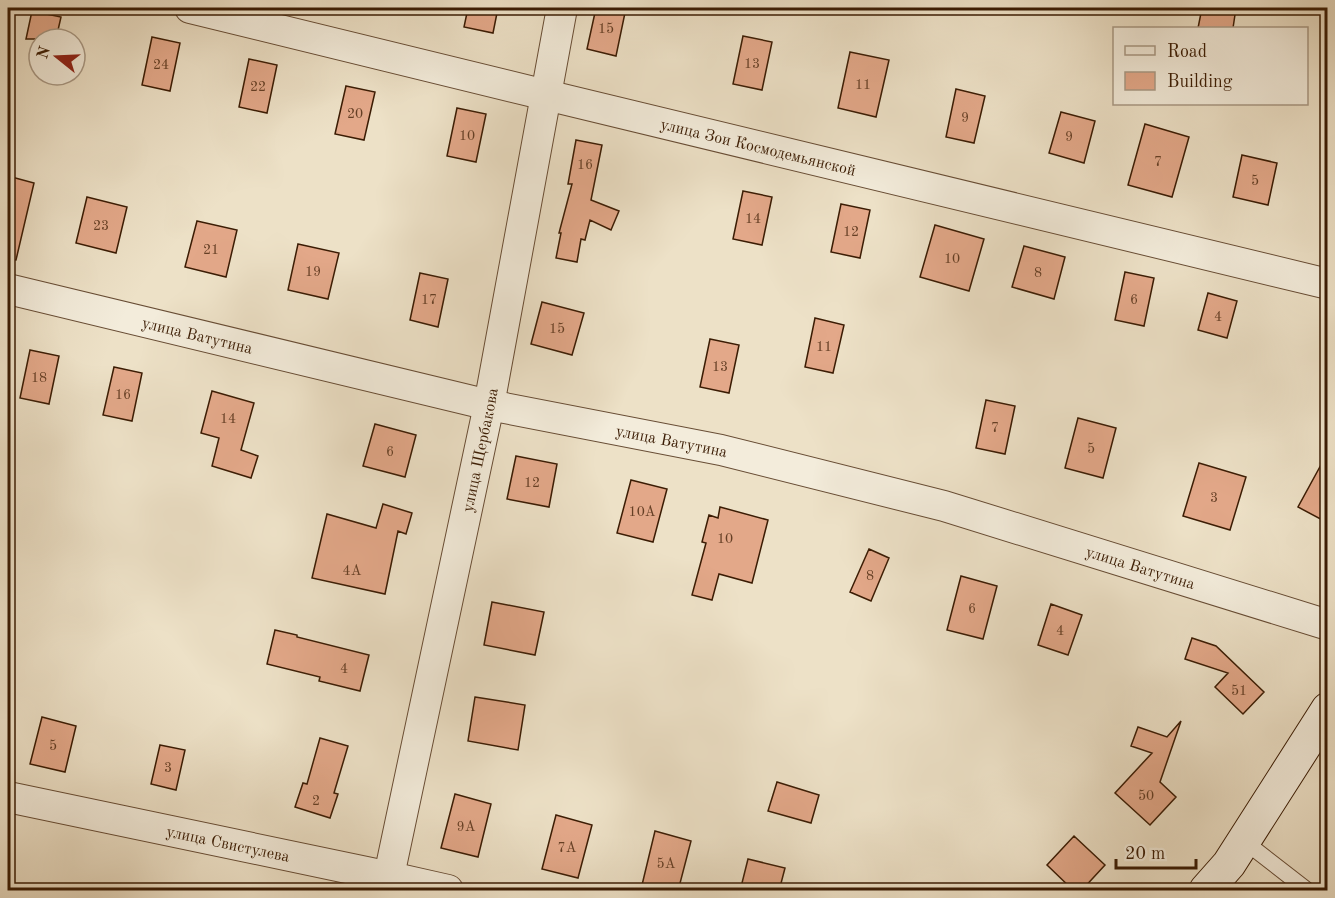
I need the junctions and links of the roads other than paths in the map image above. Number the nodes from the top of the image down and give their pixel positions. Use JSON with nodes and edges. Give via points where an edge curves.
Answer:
{"nodes":[{"id":1,"x":190,"y":8,"type":"edge"},
{"id":2,"x":562,"y":8,"type":"edge"},
{"id":3,"x":546,"y":95,"type":"junction"},
{"id":4,"x":1328,"y":284,"type":"edge"},
{"id":5,"x":8,"y":288,"type":"edge"},
{"id":6,"x":489,"y":405,"type":"junction"},
{"id":7,"x":1328,"y":625,"type":"edge"},
{"id":8,"x":1328,"y":709,"type":"edge"},
{"id":9,"x":8,"y":797,"type":"edge"},
{"id":10,"x":1244,"y":841,"type":"junction"},
{"id":11,"x":388,"y":884,"type":"edge"},
{"id":12,"x":448,"y":891,"type":"edge"},
{"id":13,"x":1206,"y":891,"type":"edge"},
{"id":14,"x":1307,"y":891,"type":"edge"}],
"edges":[{"from":1,"to":3,"type":"street","name":"улица Зои Космодемьянской"},
{"from":2,"to":3,"type":"street","name":"улица Щербакова"},
{"from":3,"to":4,"type":"street","name":"улица Зои Космодемьянской"},
{"from":3,"to":6,"type":"street","name":"улица Щербакова"},
{"from":5,"to":6,"type":"street","name":"улица Ватутина"},
{"from":6,"to":7,"type":"street","name":"улица Ватутина","via":[[721,450],[944,506]]},
{"from":6,"to":11,"type":"street","name":"улица Щербакова"},
{"from":8,"to":10,"type":"main road"},
{"from":9,"to":11,"type":"street","name":"улица Свистулева"},
{"from":10,"to":13,"type":"main road"},
{"from":10,"to":14,"type":"lane"},
{"from":11,"to":12,"type":"street","name":"улица Свистулева"}]}
